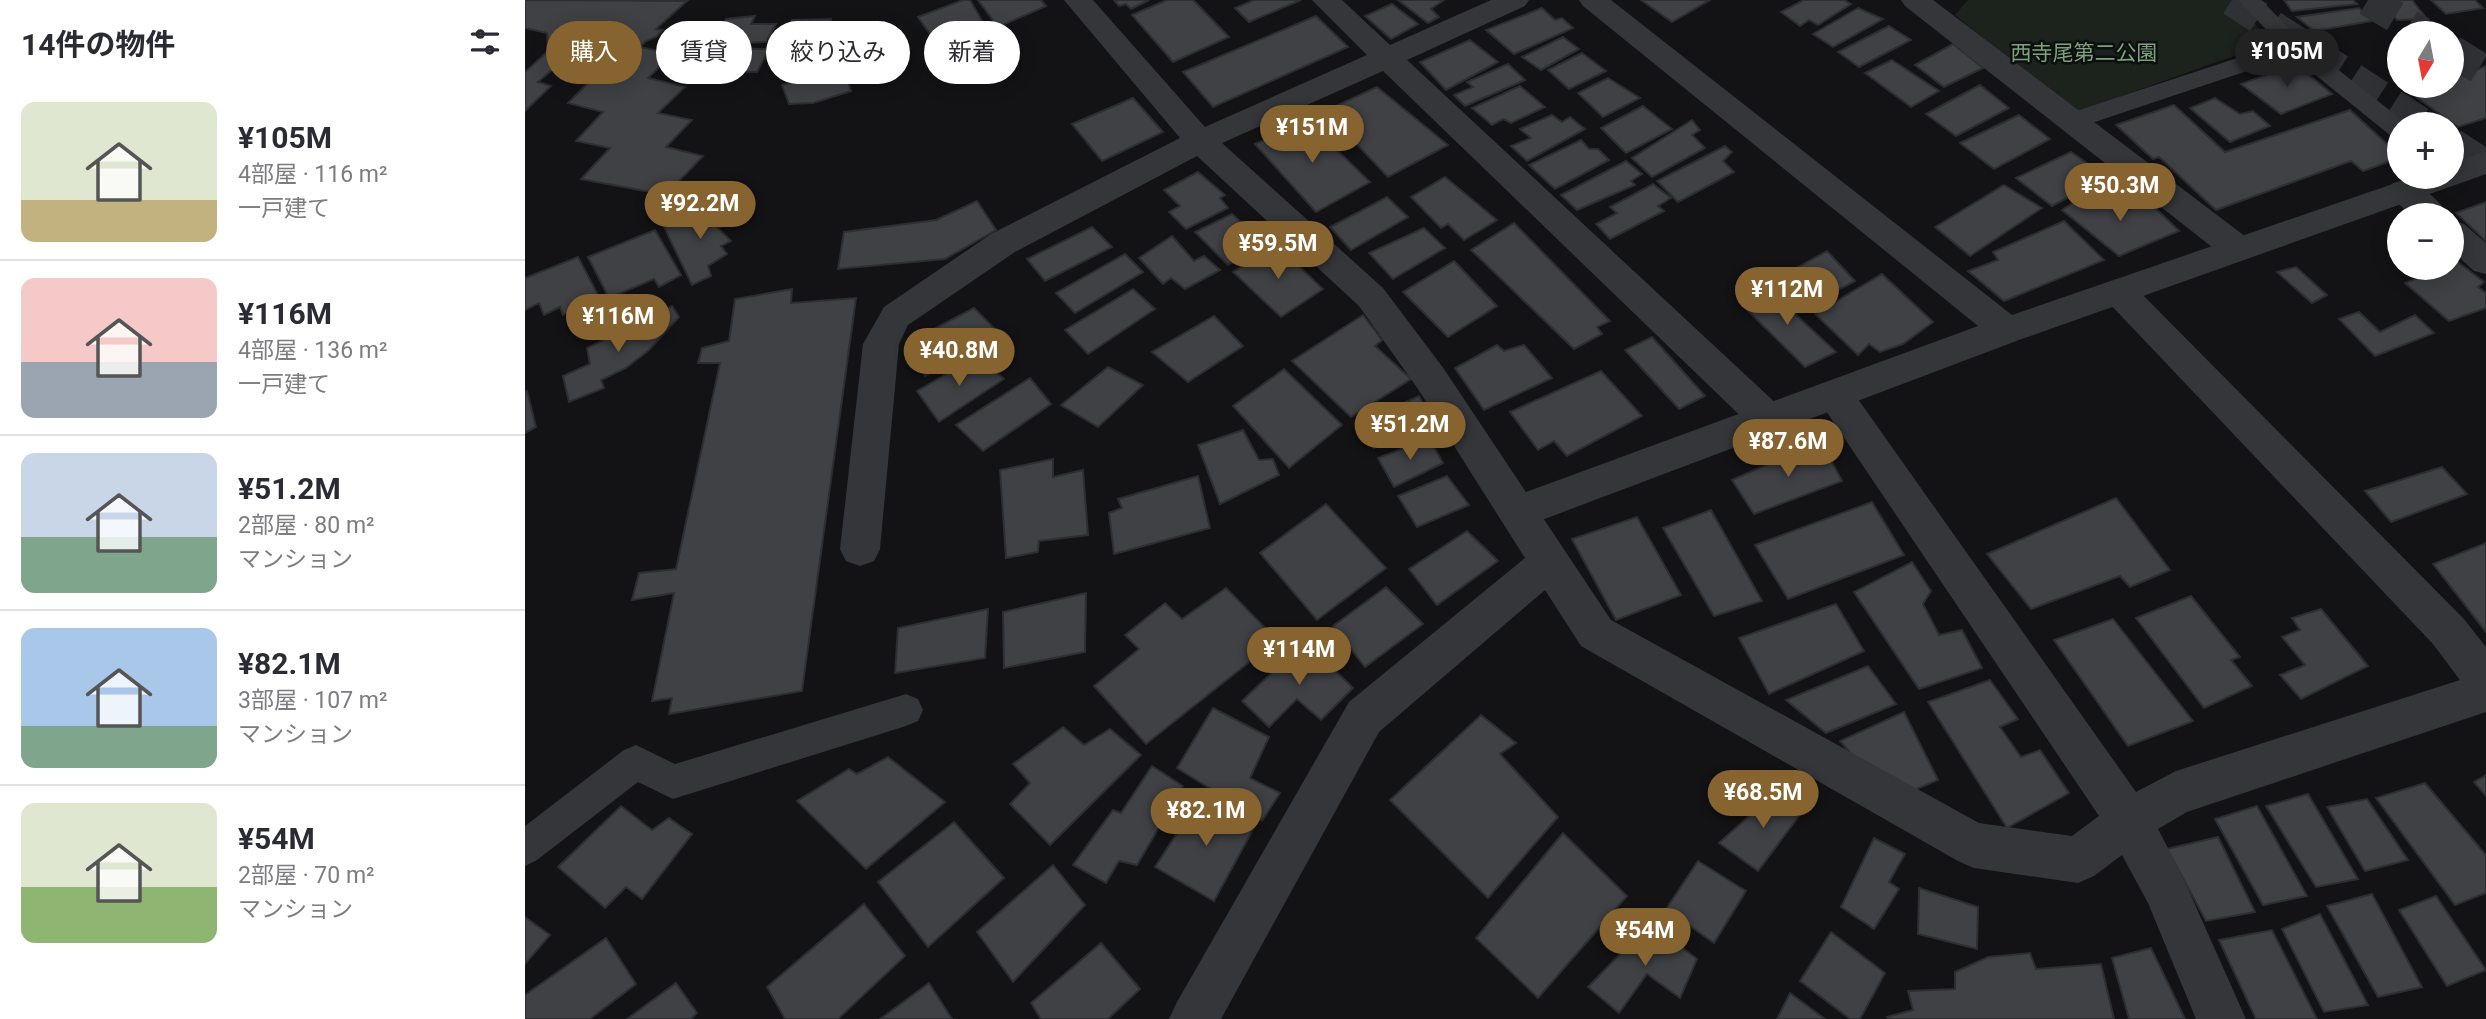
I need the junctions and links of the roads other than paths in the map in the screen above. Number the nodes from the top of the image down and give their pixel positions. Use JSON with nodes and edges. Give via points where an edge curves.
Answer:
{"nodes":[{"id":1,"x":1078,"y":0,"type":"edge"},
{"id":2,"x":1326,"y":0,"type":"edge"},
{"id":3,"x":1515,"y":0,"type":"edge"},
{"id":4,"x":1593,"y":0,"type":"edge"},
{"id":5,"x":1915,"y":0,"type":"edge"},
{"id":6,"x":2249,"y":0,"type":"edge"},
{"id":7,"x":2295,"y":47,"type":"junction"},
{"id":8,"x":1387,"y":57,"type":"junction"},
{"id":9,"x":2387,"y":120,"type":"edge"},
{"id":10,"x":2072,"y":121,"type":"junction"},
{"id":11,"x":1200,"y":141,"type":"junction"},
{"id":12,"x":2486,"y":162,"type":"edge"},
{"id":13,"x":2464,"y":170,"type":"edge"},
{"id":14,"x":2410,"y":189,"type":"edge"},
{"id":15,"x":2404,"y":191,"type":"junction"},
{"id":16,"x":2418,"y":203,"type":"edge"},
{"id":17,"x":2464,"y":243,"type":"edge"},
{"id":18,"x":2238,"y":250,"type":"junction"},
{"id":19,"x":2486,"y":262,"type":"edge"},
{"id":20,"x":2119,"y":292,"type":"junction"},
{"id":21,"x":2007,"y":330,"type":"junction"},
{"id":22,"x":1835,"y":395,"type":"junction"},
{"id":23,"x":1768,"y":419,"type":"junction"},
{"id":24,"x":1518,"y":512,"type":"junction"},
{"id":25,"x":860,"y":549,"type":"dead end"},
{"id":26,"x":1549,"y":562,"type":"junction"},
{"id":27,"x":2486,"y":680,"type":"edge"},
{"id":28,"x":2486,"y":692,"type":"edge"},
{"id":29,"x":906,"y":710,"type":"dead end"},
{"id":30,"x":2129,"y":821,"type":"junction"},
{"id":31,"x":525,"y":848,"type":"edge"},
{"id":32,"x":1194,"y":1019,"type":"edge"},
{"id":33,"x":2221,"y":1019,"type":"edge"}],
"edges":[{"from":1,"to":11,"type":"street"},
{"from":2,"to":8,"type":"street"},
{"from":3,"to":8,"type":"street"},
{"from":4,"to":21,"type":"street"},
{"from":5,"to":10,"type":"street"},
{"from":6,"to":7,"type":"lane"},
{"from":7,"to":9,"type":"lane"},
{"from":7,"to":10,"type":"lane"},
{"from":8,"to":11,"type":"street"},
{"from":8,"to":23,"type":"street"},
{"from":10,"to":18,"type":"street"},
{"from":11,"to":24,"type":"street","via":[[1371,297]]},
{"from":11,"to":25,"type":"street","via":[[1003,243],[896,317],[881,344]]},
{"from":12,"to":13,"type":"street"},
{"from":14,"to":15,"type":"street"},
{"from":15,"to":16,"type":"street"},
{"from":15,"to":18,"type":"street"},
{"from":17,"to":19,"type":"street"},
{"from":18,"to":20,"type":"street"},
{"from":20,"to":21,"type":"street"},
{"from":20,"to":27,"type":"street","via":[[2448,631]]},
{"from":21,"to":22,"type":"street"},
{"from":22,"to":23,"type":"street"},
{"from":22,"to":30,"type":"street"},
{"from":23,"to":24,"type":"street"},
{"from":24,"to":26,"type":"street"},
{"from":26,"to":30,"type":"street","via":[[1596,633],[1974,845],[2078,860]]},
{"from":26,"to":32,"type":"street","via":[[1364,717]]},
{"from":28,"to":30,"type":"street","via":[[2176,793]]},
{"from":29,"to":31,"type":"lane","via":[[673,782],[636,762]]},
{"from":30,"to":33,"type":"street","via":[[2164,887]]}]}
